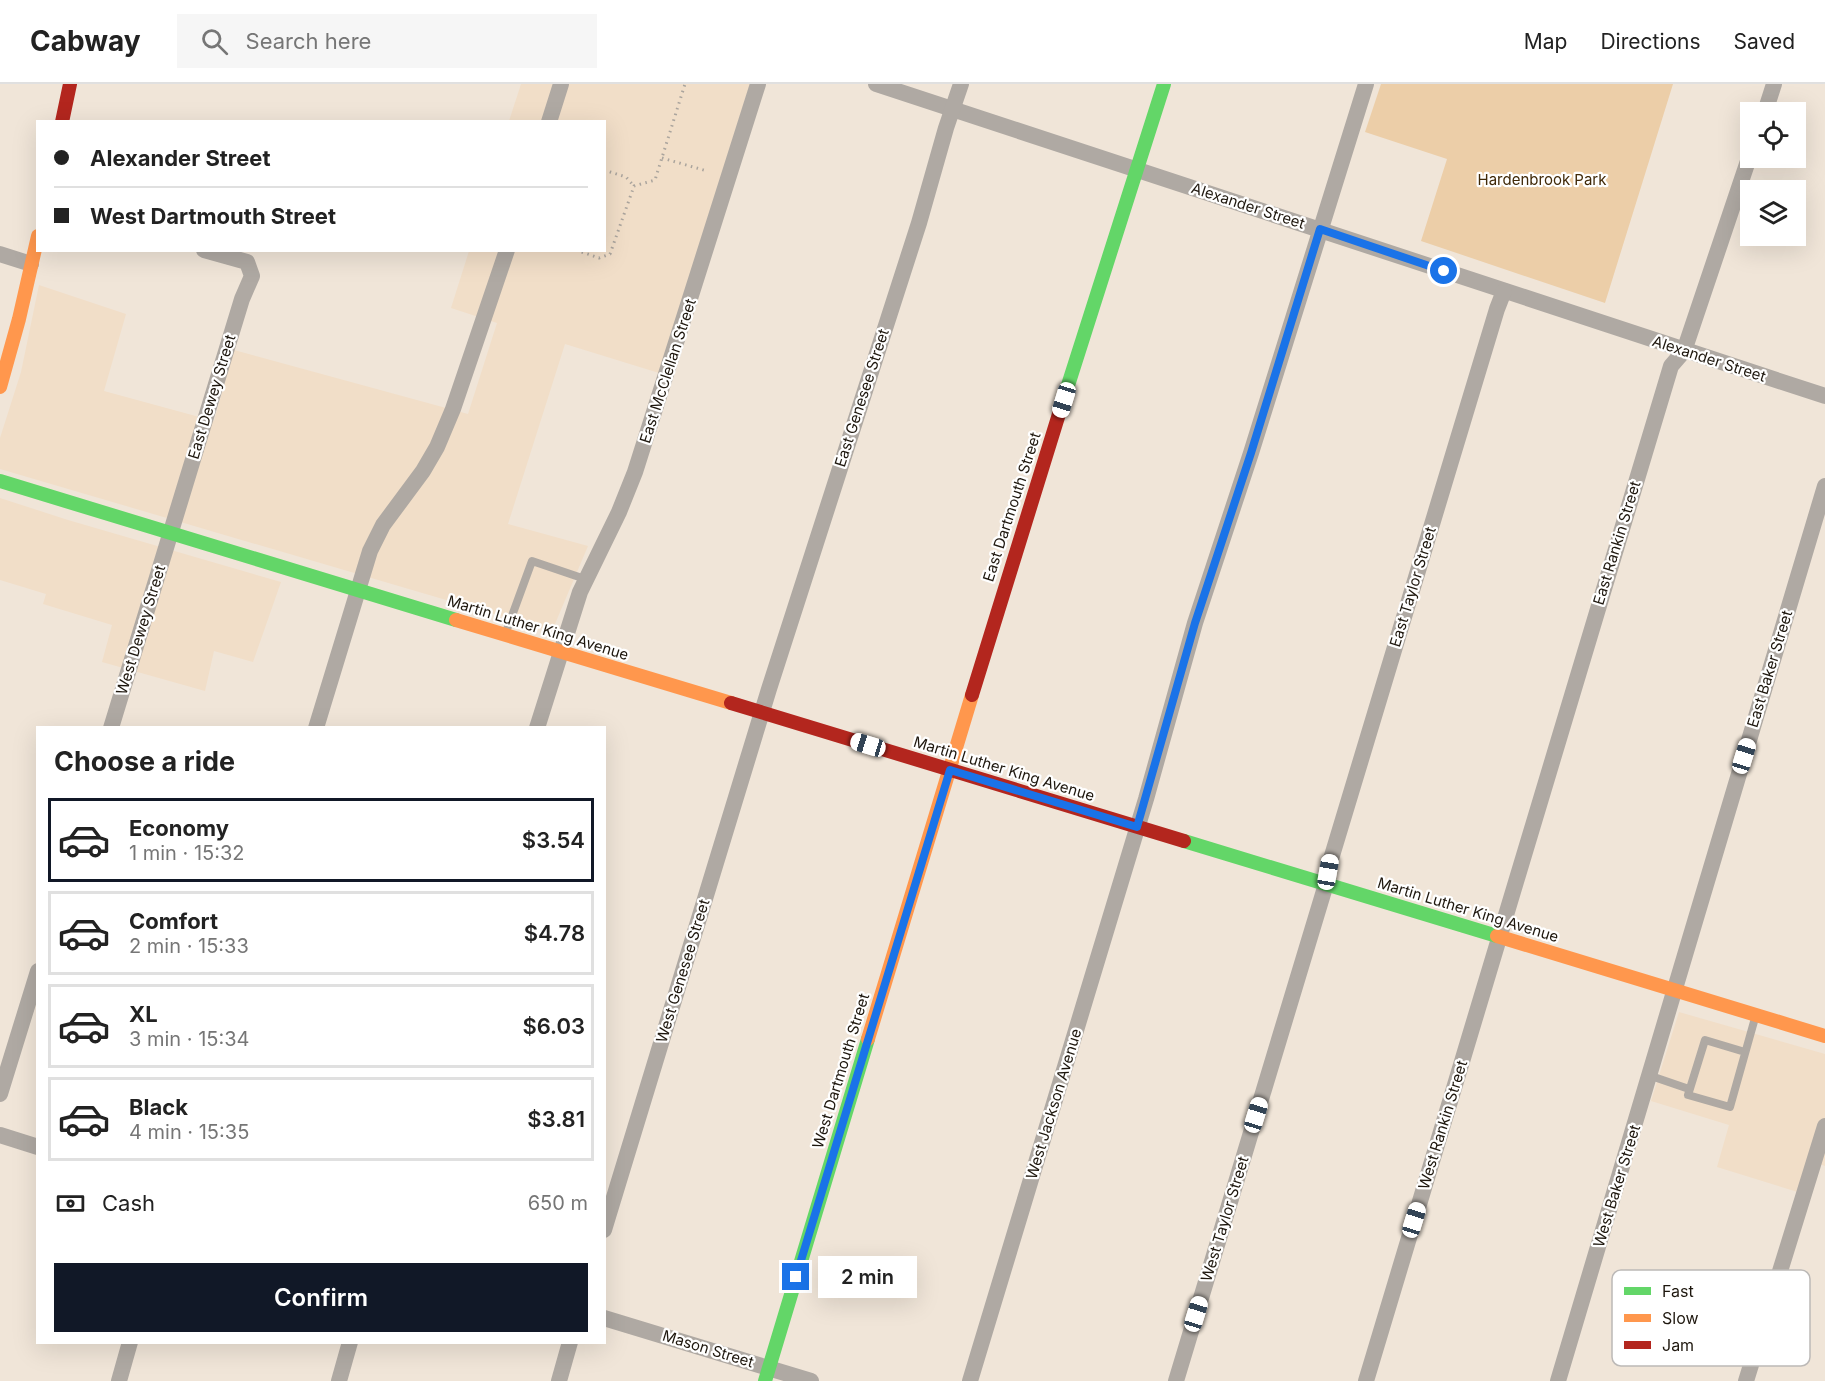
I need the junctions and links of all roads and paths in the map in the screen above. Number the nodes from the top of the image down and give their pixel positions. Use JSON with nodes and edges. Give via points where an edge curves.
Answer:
{"nodes":[{"id":1,"x":70,"y":84,"type":"edge"},
{"id":2,"x":561,"y":84,"type":"edge"},
{"id":3,"x":685,"y":84,"type":"edge"},
{"id":4,"x":758,"y":84,"type":"edge"},
{"id":5,"x":876,"y":84,"type":"edge"},
{"id":6,"x":961,"y":84,"type":"edge"},
{"id":7,"x":1164,"y":84,"type":"edge"},
{"id":8,"x":1366,"y":84,"type":"edge"},
{"id":9,"x":1774,"y":84,"type":"edge"},
{"id":10,"x":1768,"y":102,"type":"edge"},
{"id":11,"x":953,"y":109,"type":"junction"},
{"id":12,"x":62,"y":120,"type":"edge"},
{"id":13,"x":550,"y":120,"type":"edge"},
{"id":14,"x":662,"y":158,"type":"junction"},
{"id":15,"x":1136,"y":168,"type":"junction"},
{"id":16,"x":1746,"y":168,"type":"edge"},
{"id":17,"x":606,"y":171,"type":"edge"},
{"id":18,"x":707,"y":171,"type":"dead end"},
{"id":19,"x":634,"y":186,"type":"junction"},
{"id":20,"x":1320,"y":229,"type":"junction"},
{"id":21,"x":36,"y":244,"type":"edge"},
{"id":22,"x":211,"y":252,"type":"edge"},
{"id":23,"x":506,"y":252,"type":"edge"},
{"id":24,"x":582,"y":252,"type":"edge"},
{"id":25,"x":0,"y":254,"type":"edge"},
{"id":26,"x":31,"y":264,"type":"junction"},
{"id":27,"x":1504,"y":291,"type":"junction"},
{"id":28,"x":1684,"y":351,"type":"junction"},
{"id":29,"x":0,"y":387,"type":"edge"},
{"id":30,"x":1825,"y":396,"type":"edge"},
{"id":31,"x":0,"y":481,"type":"edge"},
{"id":32,"x":1825,"y":486,"type":"edge"},
{"id":33,"x":171,"y":533,"type":"junction"},
{"id":34,"x":585,"y":579,"type":"junction"},
{"id":35,"x":358,"y":590,"type":"junction"},
{"id":36,"x":505,"y":635,"type":"junction"},
{"id":37,"x":560,"y":652,"type":"junction"},
{"id":38,"x":762,"y":712,"type":"junction"},
{"id":39,"x":112,"y":726,"type":"edge"},
{"id":40,"x":317,"y":726,"type":"edge"},
{"id":41,"x":538,"y":726,"type":"edge"},
{"id":42,"x":950,"y":770,"type":"junction"},
{"id":43,"x":1137,"y":827,"type":"junction"},
{"id":44,"x":1326,"y":884,"type":"junction"},
{"id":45,"x":1500,"y":938,"type":"junction"},
{"id":46,"x":36,"y":977,"type":"edge"},
{"id":47,"x":1675,"y":990,"type":"junction"},
{"id":48,"x":1756,"y":1015,"type":"junction"},
{"id":49,"x":1825,"y":1036,"type":"edge"},
{"id":50,"x":1745,"y":1052,"type":"junction"},
{"id":51,"x":1651,"y":1076,"type":"junction"},
{"id":52,"x":1689,"y":1089,"type":"junction"},
{"id":53,"x":0,"y":1094,"type":"edge"},
{"id":54,"x":1825,"y":1126,"type":"edge"},
{"id":55,"x":0,"y":1135,"type":"edge"},
{"id":56,"x":36,"y":1145,"type":"edge"},
{"id":57,"x":606,"y":1223,"type":"edge"},
{"id":58,"x":1780,"y":1270,"type":"edge"},
{"id":59,"x":606,"y":1319,"type":"edge"},
{"id":60,"x":129,"y":1344,"type":"edge"},
{"id":61,"x":349,"y":1344,"type":"edge"},
{"id":62,"x":569,"y":1344,"type":"edge"},
{"id":63,"x":1751,"y":1366,"type":"edge"},
{"id":64,"x":766,"y":1375,"type":"edge"},
{"id":65,"x":118,"y":1381,"type":"edge"},
{"id":66,"x":339,"y":1381,"type":"edge"},
{"id":67,"x":559,"y":1381,"type":"edge"},
{"id":68,"x":811,"y":1381,"type":"edge"},
{"id":69,"x":970,"y":1381,"type":"edge"},
{"id":70,"x":1176,"y":1381,"type":"edge"},
{"id":71,"x":1366,"y":1381,"type":"edge"},
{"id":72,"x":1557,"y":1381,"type":"edge"},
{"id":73,"x":1746,"y":1381,"type":"edge"}],
"edges":[{"from":1,"to":12,"type":"street"},
{"from":2,"to":13,"type":"street"},
{"from":3,"to":14,"type":"path"},
{"from":4,"to":34,"type":"street","name":"East McClellan Street","via":[[628,493]]},
{"from":5,"to":11,"type":"street","name":"Alexander Street"},
{"from":6,"to":11,"type":"street","name":"East Genesee Street"},
{"from":7,"to":15,"type":"street","name":"East Dartmouth Street"},
{"from":8,"to":20,"type":"street","name":"West Jackson Avenue"},
{"from":9,"to":10,"type":"street"},
{"from":11,"to":15,"type":"street","name":"Alexander Street"},
{"from":11,"to":38,"type":"street","name":"East Genesee Street"},
{"from":14,"to":18,"type":"path"},
{"from":14,"to":19,"type":"path","via":[[655,180]]},
{"from":15,"to":20,"type":"street","name":"Alexander Street"},
{"from":15,"to":42,"type":"street","name":"East Dartmouth Street"},
{"from":16,"to":28,"type":"street","name":"East Rankin Street"},
{"from":17,"to":19,"type":"path","via":[[626,177]]},
{"from":19,"to":24,"type":"path","via":[[610,254],[599,258]]},
{"from":20,"to":27,"type":"street","name":"Alexander Street"},
{"from":20,"to":43,"type":"street","name":"West Jackson Avenue","via":[[1195,623]]},
{"from":21,"to":26,"type":"street"},
{"from":22,"to":33,"type":"street","name":"East Dewey Street","via":[[247,262],[252,276]]},
{"from":23,"to":35,"type":"street","via":[[437,447],[383,525]]},
{"from":25,"to":26,"type":"street"},
{"from":26,"to":29,"type":"street"},
{"from":27,"to":28,"type":"street","name":"Alexander Street"},
{"from":27,"to":44,"type":"street","name":"East Taylor Street","via":[[1330,859]]},
{"from":28,"to":30,"type":"street","name":"Alexander Street"},
{"from":28,"to":45,"type":"street","name":"East Rankin Street","via":[[1671,366]]},
{"from":31,"to":33,"type":"street","name":"Martin Luther King Avenue"},
{"from":32,"to":47,"type":"street","name":"East Baker Street"},
{"from":33,"to":35,"type":"street","name":"Martin Luther King Avenue"},
{"from":33,"to":39,"type":"street","name":"West Dewey Street"},
{"from":34,"to":36,"type":"lane","via":[[532,561]]},
{"from":34,"to":37,"type":"street","name":"East McClellan Street"},
{"from":35,"to":36,"type":"street","name":"Martin Luther King Avenue"},
{"from":35,"to":40,"type":"street"},
{"from":36,"to":37,"type":"street","name":"Martin Luther King Avenue"},
{"from":37,"to":38,"type":"street","name":"Martin Luther King Avenue"},
{"from":37,"to":41,"type":"street","name":"East McClellan Street"},
{"from":38,"to":42,"type":"street","name":"Martin Luther King Avenue"},
{"from":38,"to":57,"type":"street","name":"West Genesee Street"},
{"from":42,"to":43,"type":"street","name":"Martin Luther King Avenue"},
{"from":42,"to":64,"type":"street","name":"West Dartmouth Street"},
{"from":43,"to":44,"type":"street","name":"Martin Luther King Avenue"},
{"from":43,"to":69,"type":"street","name":"West Jackson Avenue"},
{"from":44,"to":45,"type":"street","name":"Martin Luther King Avenue"},
{"from":44,"to":70,"type":"street","name":"West Taylor Street"},
{"from":45,"to":47,"type":"street","name":"Martin Luther King Avenue"},
{"from":45,"to":71,"type":"street","name":"West Rankin Street"},
{"from":46,"to":53,"type":"street"},
{"from":47,"to":48,"type":"street","name":"Martin Luther King Avenue"},
{"from":47,"to":51,"type":"street","name":"West Baker Street"},
{"from":48,"to":49,"type":"street","name":"Martin Luther King Avenue"},
{"from":48,"to":50,"type":"lane"},
{"from":50,"to":52,"type":"lane","via":[[1705,1040]]},
{"from":50,"to":52,"type":"lane","via":[[1730,1107],[1688,1095]]},
{"from":51,"to":52,"type":"lane"},
{"from":51,"to":72,"type":"street","name":"West Baker Street"},
{"from":54,"to":58,"type":"street"},
{"from":55,"to":56,"type":"street"},
{"from":59,"to":64,"type":"street","name":"Mason Street"},
{"from":60,"to":65,"type":"street"},
{"from":61,"to":66,"type":"street"},
{"from":62,"to":67,"type":"street"},
{"from":63,"to":73,"type":"street"},
{"from":64,"to":68,"type":"street","name":"Mason Street"}]}
